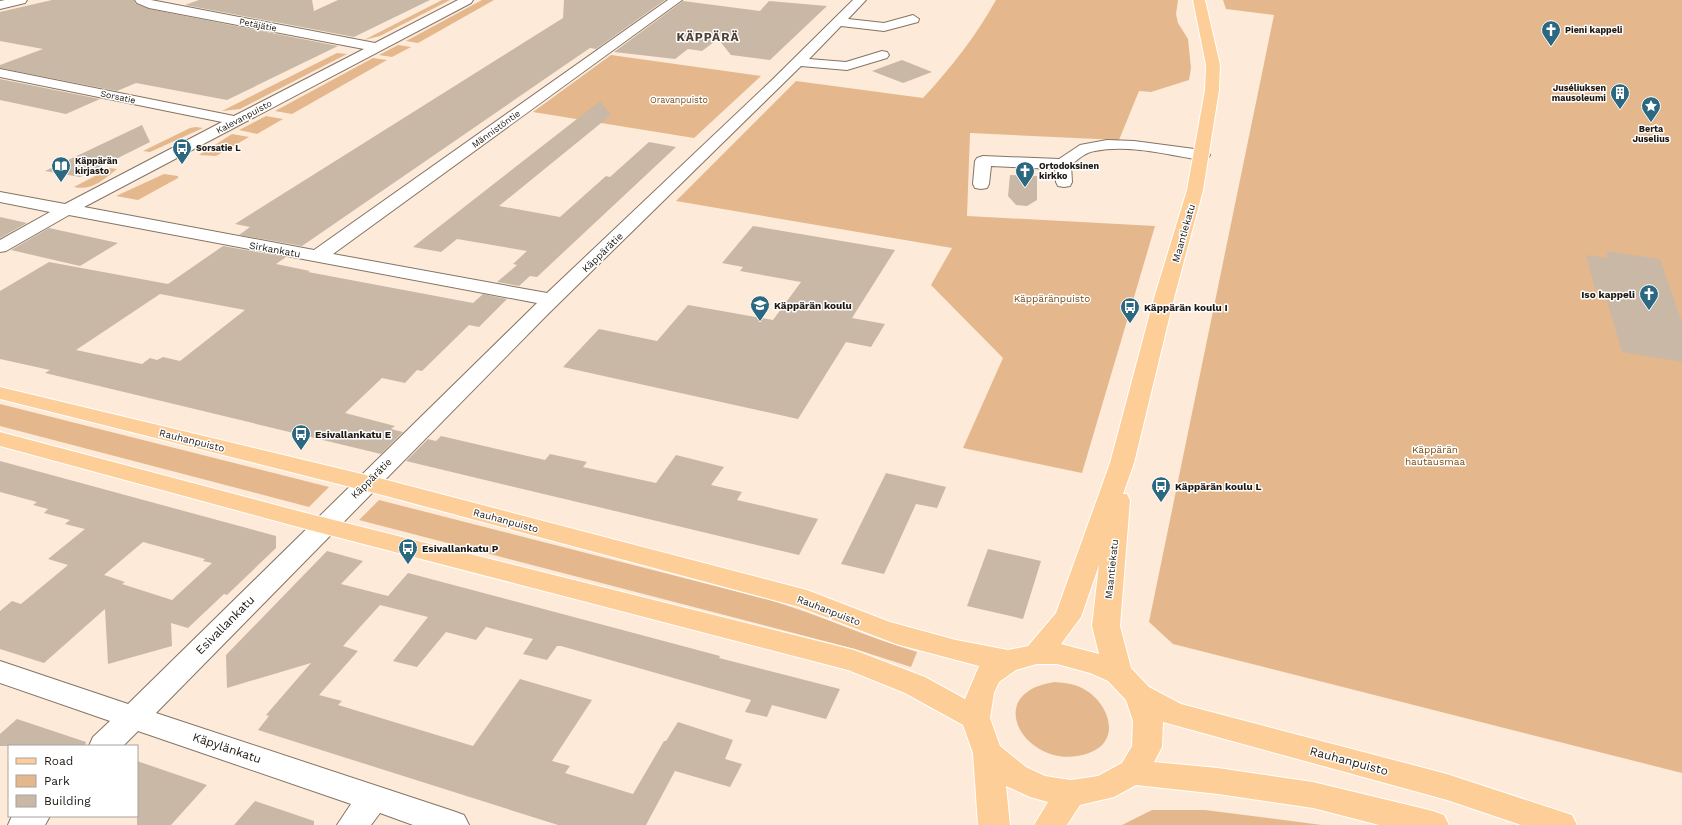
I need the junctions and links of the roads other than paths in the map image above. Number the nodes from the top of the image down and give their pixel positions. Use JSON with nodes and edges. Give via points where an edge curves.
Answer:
{"nodes":[{"id":1,"x":21,"y":0,"type":"edge"},
{"id":2,"x":141,"y":0,"type":"edge"},
{"id":3,"x":467,"y":0,"type":"edge"},
{"id":4,"x":676,"y":0,"type":"edge"},
{"id":5,"x":860,"y":0,"type":"edge"},
{"id":6,"x":1199,"y":0,"type":"edge"},
{"id":7,"x":0,"y":5,"type":"edge"},
{"id":8,"x":913,"y":19,"type":"dead end"},
{"id":9,"x":839,"y":22,"type":"junction"},
{"id":10,"x":377,"y":47,"type":"junction"},
{"id":11,"x":882,"y":55,"type":"dead end"},
{"id":12,"x":798,"y":62,"type":"junction"},
{"id":13,"x":0,"y":73,"type":"edge"},
{"id":14,"x":237,"y":121,"type":"junction"},
{"id":15,"x":1202,"y":155,"type":"junction"},
{"id":16,"x":1063,"y":164,"type":"junction"},
{"id":17,"x":1064,"y":182,"type":"dead end"},
{"id":18,"x":981,"y":184,"type":"dead end"},
{"id":19,"x":0,"y":197,"type":"edge"},
{"id":20,"x":66,"y":210,"type":"junction"},
{"id":21,"x":0,"y":247,"type":"edge"},
{"id":22,"x":317,"y":257,"type":"junction"},
{"id":23,"x":551,"y":300,"type":"junction"},
{"id":24,"x":0,"y":393,"type":"edge"},
{"id":25,"x":0,"y":439,"type":"edge"},
{"id":26,"x":1122,"y":463,"type":"junction"},
{"id":27,"x":366,"y":483,"type":"junction"},
{"id":28,"x":345,"y":504,"type":"joint"},
{"id":29,"x":324,"y":526,"type":"junction"},
{"id":30,"x":1037,"y":654,"type":"junction"},
{"id":31,"x":1008,"y":661,"type":"junction"},
{"id":32,"x":0,"y":672,"type":"edge"},
{"id":33,"x":1118,"y":673,"type":"junction"},
{"id":34,"x":1139,"y":695,"type":"junction"},
{"id":35,"x":133,"y":717,"type":"junction"},
{"id":36,"x":975,"y":718,"type":"junction"},
{"id":37,"x":105,"y":745,"type":"edge"},
{"id":38,"x":988,"y":753,"type":"junction"},
{"id":39,"x":1133,"y":772,"type":"junction"},
{"id":40,"x":1071,"y":793,"type":"junction"},
{"id":41,"x":373,"y":798,"type":"junction"},
{"id":42,"x":33,"y":817,"type":"edge"},
{"id":43,"x":24,"y":825,"type":"edge"},
{"id":44,"x":353,"y":825,"type":"edge"},
{"id":45,"x":453,"y":825,"type":"edge"},
{"id":46,"x":994,"y":825,"type":"edge"},
{"id":47,"x":1050,"y":825,"type":"edge"},
{"id":48,"x":1433,"y":825,"type":"edge"},
{"id":49,"x":1561,"y":825,"type":"edge"}],
"edges":[{"from":1,"to":7,"type":"street"},
{"from":2,"to":10,"type":"street","name":"Petäjätie","via":[[149,4]]},
{"from":3,"to":10,"type":"street","name":"Kalevanpuisto"},
{"from":4,"to":22,"type":"street","name":"Männistöntie"},
{"from":5,"to":9,"type":"street","name":"Käppärätie"},
{"from":6,"to":15,"type":"main road","name":"Maantiekatu","via":[[1213,65],[1212,90]]},
{"from":8,"to":9,"type":"street","via":[[884,27]]},
{"from":9,"to":12,"type":"street","name":"Käppärätie"},
{"from":10,"to":14,"type":"street","name":"Kalevanpuisto"},
{"from":11,"to":12,"type":"street","via":[[847,66]]},
{"from":12,"to":23,"type":"street","name":"Käppärätie"},
{"from":13,"to":14,"type":"street","name":"Sorsatie"},
{"from":14,"to":20,"type":"street","name":"Kalevanpuisto"},
{"from":15,"to":16,"type":"street","via":[[1107,145],[1082,150],[1069,157]]},
{"from":15,"to":26,"type":"main road","name":"Maantiekatu","via":[[1195,190],[1164,298]]},
{"from":16,"to":17,"type":"street"},
{"from":16,"to":18,"type":"street","via":[[983,161]]},
{"from":19,"to":20,"type":"street","name":"Sirkankatu"},
{"from":20,"to":21,"type":"street","name":"Kalevanpuisto"},
{"from":20,"to":22,"type":"street","name":"Sirkankatu"},
{"from":22,"to":23,"type":"street","name":"Sirkankatu"},
{"from":23,"to":27,"type":"street","name":"Käppärätie"},
{"from":24,"to":27,"type":"main road","name":"Rauhanpuisto"},
{"from":25,"to":29,"type":"main road"},
{"from":26,"to":30,"type":"main road","name":"Maantiekatu","via":[[1068,617]]},
{"from":26,"to":33,"type":"main road","name":"Maantiekatu","via":[[1106,626]]},
{"from":27,"to":28,"type":"street","name":"Käppärätie"},
{"from":27,"to":31,"type":"main road","name":"Rauhanpuisto","via":[[807,600],[858,622],[965,654]]},
{"from":28,"to":29,"type":"street","name":"Esivallankatu"},
{"from":29,"to":35,"type":"street","name":"Esivallankatu"},
{"from":29,"to":36,"type":"main road","via":[[854,661],[915,685]]},
{"from":30,"to":31,"type":"main road"},
{"from":30,"to":33,"type":"main road","via":[[1081,658]]},
{"from":31,"to":36,"type":"main road","via":[[988,675],[980,693]]},
{"from":32,"to":35,"type":"street","name":"Käpylänkatu"},
{"from":33,"to":34,"type":"main road"},
{"from":34,"to":39,"type":"main road","via":[[1148,721],[1147,746]]},
{"from":34,"to":49,"type":"main road","name":"Rauhanpuisto","via":[[1173,714],[1447,787]]},
{"from":35,"to":37,"type":"street","name":"Esivallankatu"},
{"from":35,"to":41,"type":"street","name":"Käpylänkatu"},
{"from":36,"to":38,"type":"main road"},
{"from":38,"to":40,"type":"main road","via":[[1015,776],[1041,788]]},
{"from":38,"to":46,"type":"main road"},
{"from":39,"to":40,"type":"main road","via":[[1103,788]]},
{"from":39,"to":48,"type":"main road","via":[[1313,795]]},
{"from":40,"to":47,"type":"main road"},
{"from":41,"to":44,"type":"street"},
{"from":41,"to":45,"type":"street","name":"Käpylänkatu"},
{"from":42,"to":43,"type":"street"}]}
